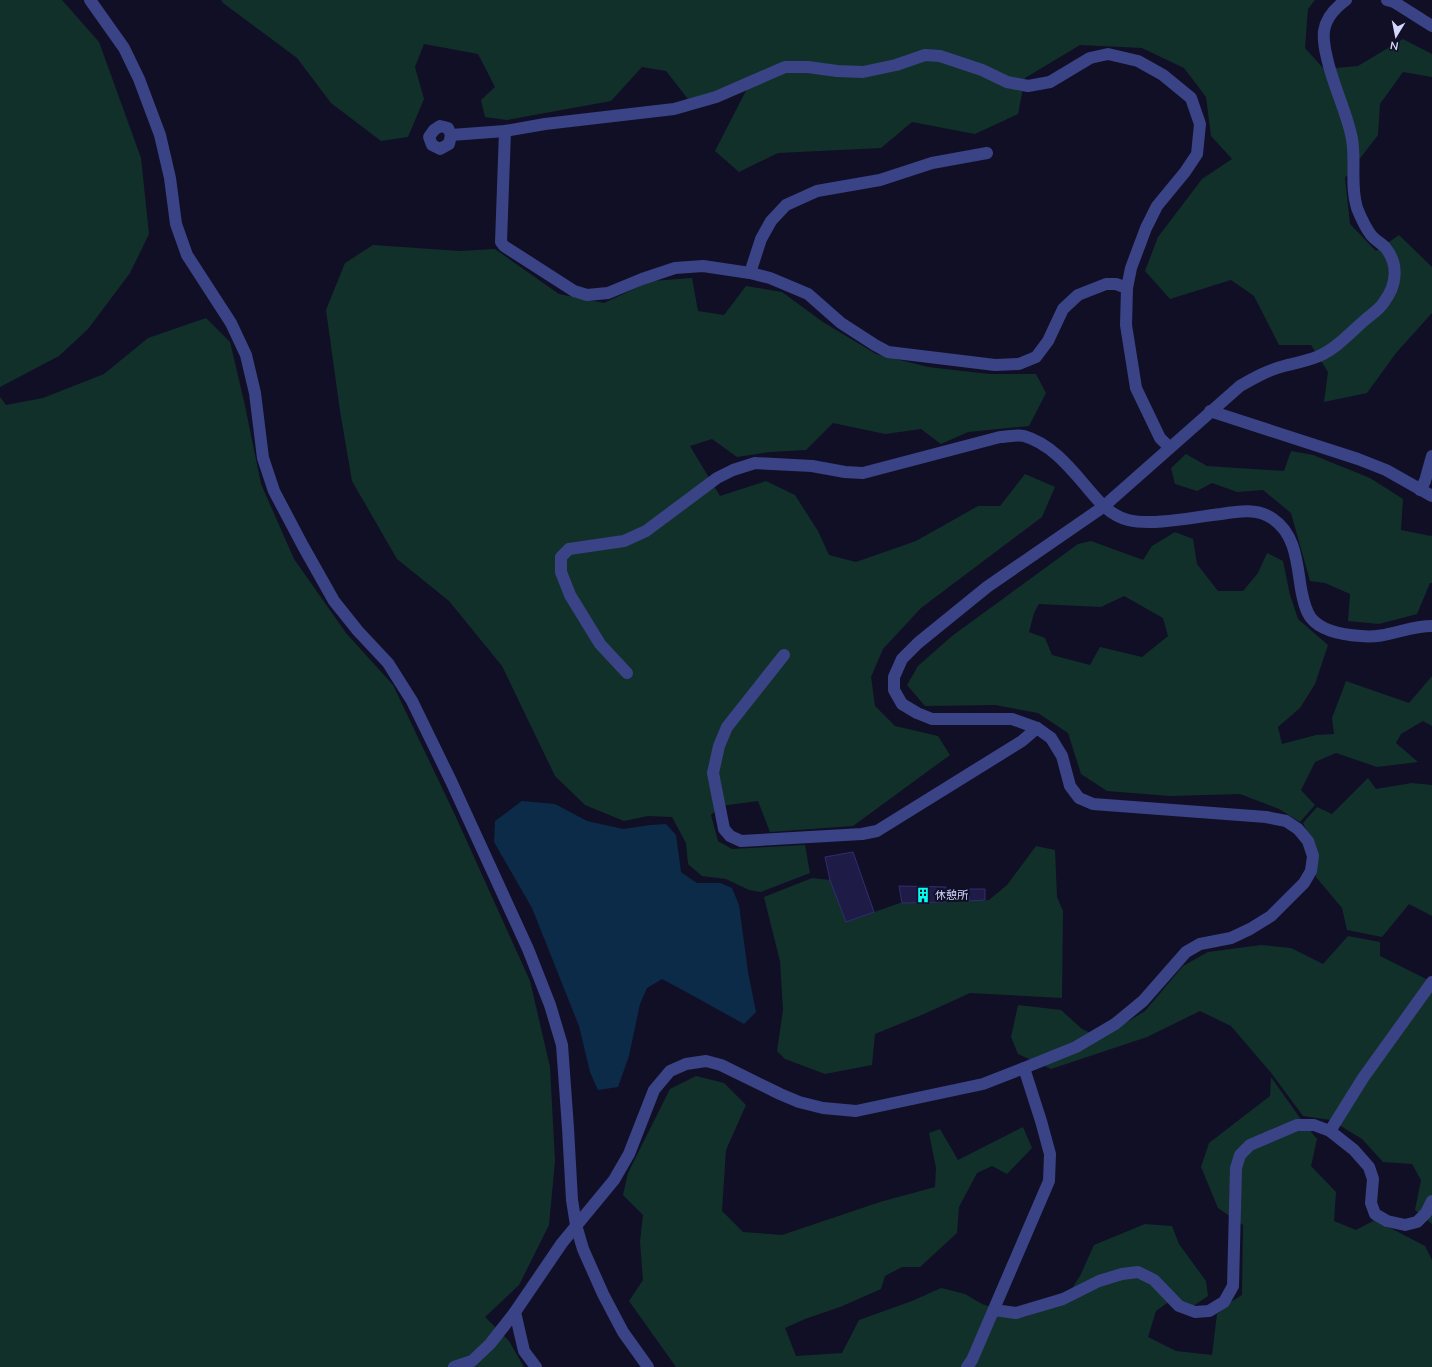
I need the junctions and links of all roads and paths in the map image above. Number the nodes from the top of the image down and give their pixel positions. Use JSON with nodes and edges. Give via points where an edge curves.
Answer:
{"nodes":[{"id":1,"x":90,"y":0,"type":"edge"},
{"id":2,"x":1346,"y":0,"type":"edge"},
{"id":3,"x":1387,"y":0,"type":"edge"},
{"id":4,"x":1432,"y":26,"type":"edge"},
{"id":5,"x":505,"y":132,"type":"junction"},
{"id":6,"x":451,"y":135,"type":"dead end"},
{"id":7,"x":987,"y":153,"type":"dead end"},
{"id":8,"x":750,"y":273,"type":"junction"},
{"id":9,"x":1127,"y":288,"type":"junction"},
{"id":10,"x":1210,"y":411,"type":"junction"},
{"id":11,"x":1169,"y":447,"type":"junction"},
{"id":12,"x":1432,"y":456,"type":"edge"},
{"id":13,"x":1420,"y":490,"type":"junction"},
{"id":14,"x":1432,"y":496,"type":"edge"},
{"id":15,"x":1103,"y":506,"type":"junction"},
{"id":16,"x":1432,"y":626,"type":"edge"},
{"id":17,"x":784,"y":655,"type":"dead end"},
{"id":18,"x":627,"y":673,"type":"dead end"},
{"id":19,"x":1037,"y":728,"type":"junction"},
{"id":20,"x":1432,"y":982,"type":"edge"},
{"id":21,"x":1024,"y":1068,"type":"junction"},
{"id":22,"x":1330,"y":1131,"type":"junction"},
{"id":23,"x":1432,"y":1201,"type":"edge"},
{"id":24,"x":576,"y":1225,"type":"junction"},
{"id":25,"x":994,"y":1310,"type":"junction"},
{"id":26,"x":515,"y":1312,"type":"junction"},
{"id":27,"x":454,"y":1367,"type":"edge"},
{"id":28,"x":536,"y":1367,"type":"edge"},
{"id":29,"x":648,"y":1367,"type":"edge"},
{"id":30,"x":967,"y":1367,"type":"edge"}],
"edges":[{"from":1,"to":24,"type":"street","via":[[124,48],[160,135],[170,178],[176,224],[187,255],[231,323],[246,355],[255,393],[263,458],[274,491],[334,601],[388,663],[412,701],[452,781],[528,949],[550,1005],[562,1045],[572,1200]]},
{"from":2,"to":10,"type":"street","via":[[1328,18],[1324,32],[1325,49],[1350,128],[1354,151],[1353,189],[1357,206],[1362,222],[1393,258],[1396,272],[1392,288],[1384,303],[1335,347],[1304,362],[1283,366],[1257,376],[1240,386]]},
{"from":3,"to":4,"type":"street"},
{"from":5,"to":6,"type":"street"},
{"from":5,"to":8,"type":"street","via":[[501,242],[574,291],[587,295],[608,292],[675,268],[703,266]]},
{"from":5,"to":9,"type":"street","via":[[545,124],[674,109],[716,98],[785,67],[808,66],[863,72],[925,55],[940,56],[982,70],[1007,82],[1028,86],[1050,82],[1090,58],[1108,54],[1138,61],[1163,74],[1191,98],[1200,124],[1197,154],[1157,206],[1131,268]]},
{"from":7,"to":8,"type":"street","via":[[932,163],[880,180],[817,191],[786,205],[771,221],[761,239]]},
{"from":8,"to":9,"type":"street","via":[[770,278],[808,294],[841,323],[888,352],[995,365],[1019,364],[1036,357],[1048,340],[1063,309],[1078,295],[1106,284]]},
{"from":9,"to":11,"type":"street","via":[[1126,325],[1136,388],[1160,438]]},
{"from":10,"to":11,"type":"street"},
{"from":10,"to":13,"type":"street","via":[[1358,459],[1386,470]]},
{"from":11,"to":15,"type":"street"},
{"from":12,"to":13,"type":"street"},
{"from":13,"to":14,"type":"street"},
{"from":15,"to":16,"type":"street","via":[[1111,513],[1128,520],[1151,522],[1256,511],[1273,518],[1285,529],[1294,547],[1304,604],[1311,618],[1321,626],[1335,632],[1381,636],[1414,627]]},
{"from":15,"to":18,"type":"street","via":[[1074,472],[1044,444],[1022,436],[1000,437],[863,473],[812,466],[755,463],[733,470],[717,478],[646,531],[624,541],[569,549],[561,557],[561,572],[570,595],[600,644]]},
{"from":15,"to":19,"type":"street","via":[[987,587],[918,643],[902,659],[894,677],[894,690],[902,704],[932,719],[1012,719]]},
{"from":17,"to":19,"type":"street","via":[[728,727],[718,746],[713,773],[724,829],[730,836],[741,840],[862,834],[877,831],[1022,741]]},
{"from":19,"to":21,"type":"street","via":[[1051,738],[1062,756],[1070,786],[1079,798],[1093,804],[1266,816],[1286,821],[1298,829],[1308,841],[1313,856],[1311,871],[1304,883],[1271,916],[1230,938],[1195,946],[1186,952],[1143,1001],[1115,1024],[1076,1047]]},
{"from":20,"to":22,"type":"street","via":[[1363,1078]]},
{"from":21,"to":24,"type":"street","via":[[983,1084],[856,1111],[823,1108],[799,1102],[721,1065],[706,1061],[686,1064],[670,1071],[654,1090],[629,1154],[614,1180]]},
{"from":21,"to":25,"type":"street","via":[[1050,1154],[1049,1181]]},
{"from":22,"to":23,"type":"street","via":[[1354,1150],[1369,1167],[1373,1179],[1371,1203],[1375,1214],[1387,1221],[1405,1225],[1417,1222],[1426,1213]]},
{"from":22,"to":25,"type":"street","via":[[1314,1125],[1296,1125],[1250,1145],[1240,1155],[1236,1168],[1233,1286],[1224,1302],[1209,1311],[1195,1312],[1179,1306],[1154,1280],[1138,1272],[1099,1281],[1063,1299],[1016,1313]]},
{"from":24,"to":26,"type":"street","via":[[537,1277]]},
{"from":24,"to":29,"type":"street","via":[[583,1249],[603,1294],[623,1332]]},
{"from":25,"to":30,"type":"street"},
{"from":26,"to":27,"type":"street","via":[[490,1344],[472,1361]]},
{"from":26,"to":28,"type":"street","via":[[524,1351]]}]}
